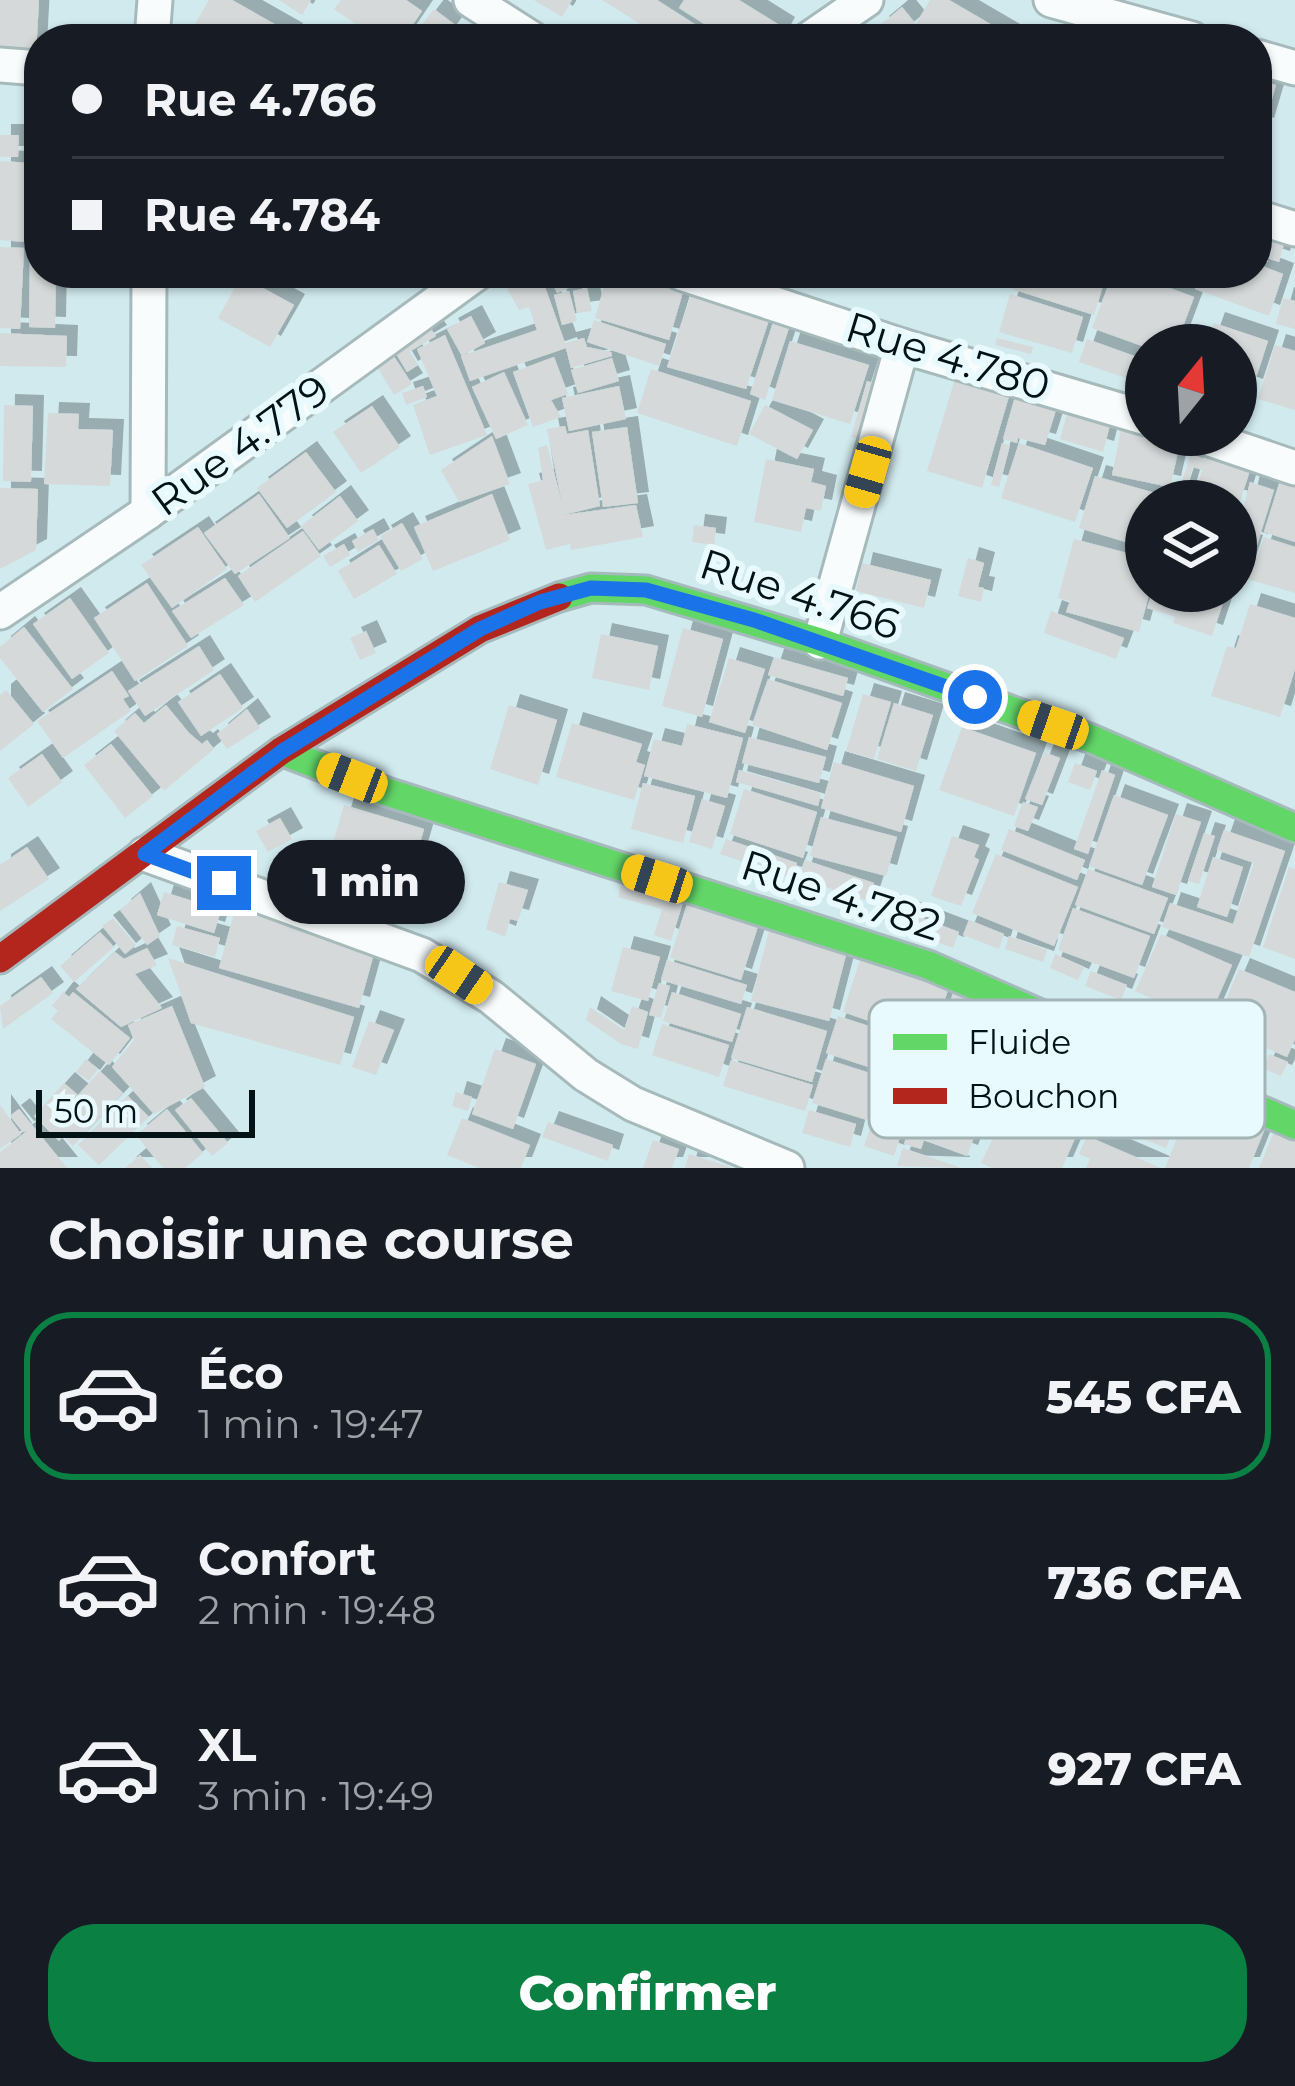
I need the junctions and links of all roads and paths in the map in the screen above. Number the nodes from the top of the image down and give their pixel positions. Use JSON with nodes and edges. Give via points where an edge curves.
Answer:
{"nodes":[{"id":1,"x":472,"y":0,"type":"edge"},
{"id":2,"x":1051,"y":0,"type":"edge"},
{"id":3,"x":861,"y":1,"type":"edge"},
{"id":4,"x":509,"y":24,"type":"edge"},
{"id":5,"x":830,"y":24,"type":"edge"},
{"id":6,"x":1138,"y":24,"type":"edge"},
{"id":7,"x":148,"y":288,"type":"edge"},
{"id":8,"x":456,"y":288,"type":"edge"},
{"id":9,"x":726,"y":288,"type":"edge"},
{"id":10,"x":902,"y":346,"type":"junction"},
{"id":11,"x":1125,"y":412,"type":"edge"},
{"id":12,"x":1257,"y":456,"type":"edge"},
{"id":13,"x":1295,"y":469,"type":"edge"},
{"id":14,"x":148,"y":512,"type":"junction"},
{"id":15,"x":0,"y":612,"type":"edge"},
{"id":16,"x":820,"y":642,"type":"junction"},
{"id":17,"x":281,"y":752,"type":"junction"},
{"id":18,"x":1295,"y":828,"type":"edge"},
{"id":19,"x":145,"y":854,"type":"junction"},
{"id":20,"x":0,"y":959,"type":"edge"},
{"id":21,"x":1008,"y":1000,"type":"edge"},
{"id":22,"x":1265,"y":1112,"type":"edge"},
{"id":23,"x":1295,"y":1125,"type":"edge"},
{"id":24,"x":787,"y":1168,"type":"edge"}],
"edges":[{"from":1,"to":4,"type":"street"},
{"from":2,"to":6,"type":"street"},
{"from":3,"to":5,"type":"street"},
{"from":7,"to":14,"type":"street"},
{"from":8,"to":14,"type":"street","name":"Rue 4.779"},
{"from":9,"to":10,"type":"street","name":"Rue 4.780"},
{"from":10,"to":11,"type":"street","name":"Rue 4.780"},
{"from":10,"to":16,"type":"street"},
{"from":12,"to":13,"type":"street"},
{"from":14,"to":15,"type":"street","name":"Rue 4.779"},
{"from":16,"to":17,"type":"street","name":"Rue 4.766","via":[[646,590],[591,588],[480,629]]},
{"from":16,"to":18,"type":"street","name":"Rue 4.766","via":[[1092,739]]},
{"from":17,"to":19,"type":"street","name":"Rue 4.766"},
{"from":17,"to":21,"type":"street","name":"Rue 4.782","via":[[928,965]]},
{"from":19,"to":20,"type":"street","name":"Rue 4.766"},
{"from":19,"to":24,"type":"street","via":[[422,955],[634,1104]]},
{"from":22,"to":23,"type":"street","name":"Rue 4.782"}]}
